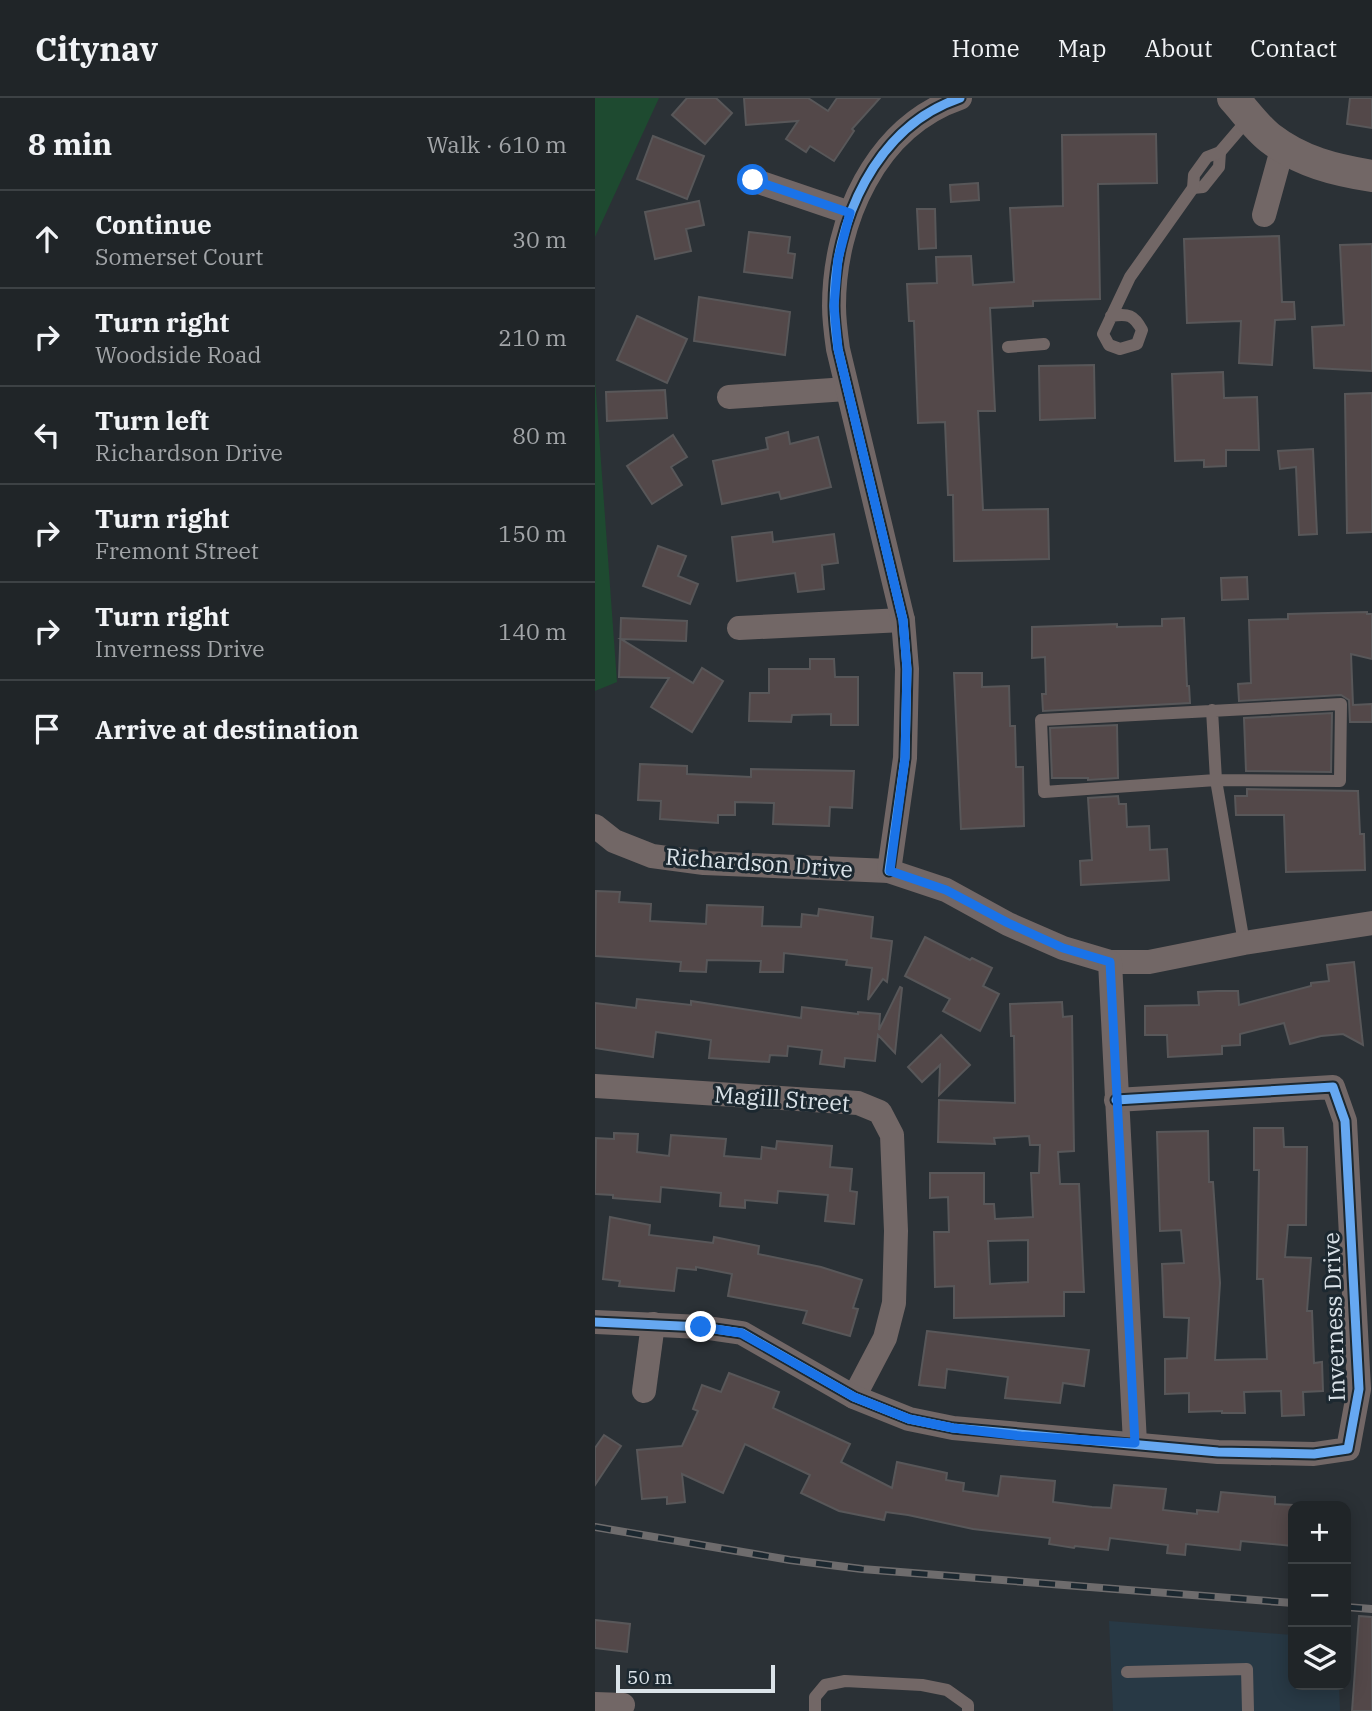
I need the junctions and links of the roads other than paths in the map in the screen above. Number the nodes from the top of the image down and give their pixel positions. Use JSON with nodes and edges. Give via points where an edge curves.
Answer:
{"nodes":[{"id":1,"x":952,"y":99,"type":"edge"},
{"id":2,"x":1242,"y":108,"type":"edge"},
{"id":3,"x":1283,"y":146,"type":"junction"},
{"id":4,"x":1372,"y":176,"type":"edge"},
{"id":5,"x":753,"y":180,"type":"dead end"},
{"id":6,"x":850,"y":213,"type":"junction"},
{"id":7,"x":1264,"y":215,"type":"dead end"},
{"id":8,"x":1111,"y":316,"type":"dead end"},
{"id":9,"x":1044,"y":344,"type":"dead end"},
{"id":10,"x":1008,"y":347,"type":"dead end"},
{"id":11,"x":848,"y":388,"type":"junction"},
{"id":12,"x":729,"y":397,"type":"dead end"},
{"id":13,"x":903,"y":620,"type":"junction"},
{"id":14,"x":739,"y":628,"type":"dead end"},
{"id":15,"x":1212,"y":710,"type":"junction"},
{"id":16,"x":1216,"y":780,"type":"junction"},
{"id":17,"x":595,"y":826,"type":"edge"},
{"id":18,"x":890,"y":871,"type":"junction"},
{"id":19,"x":1372,"y":923,"type":"edge"},
{"id":20,"x":1244,"y":943,"type":"junction"},
{"id":21,"x":1110,"y":962,"type":"junction"},
{"id":22,"x":595,"y":1086,"type":"edge"},
{"id":23,"x":1116,"y":1100,"type":"junction"},
{"id":24,"x":595,"y":1322,"type":"edge"},
{"id":25,"x":653,"y":1324,"type":"junction"},
{"id":26,"x":644,"y":1391,"type":"dead end"},
{"id":27,"x":854,"y":1397,"type":"junction"},
{"id":28,"x":1135,"y":1443,"type":"junction"},
{"id":29,"x":1127,"y":1672,"type":"dead end"},
{"id":30,"x":595,"y":1704,"type":"edge"},
{"id":31,"x":623,"y":1705,"type":"dead end"},
{"id":32,"x":815,"y":1711,"type":"edge"},
{"id":33,"x":968,"y":1711,"type":"edge"},
{"id":34,"x":1248,"y":1711,"type":"edge"}],
"edges":[{"from":1,"to":6,"type":"street","via":[[896,138],[875,165]]},
{"from":2,"to":3,"type":"street"},
{"from":2,"to":8,"type":"lane","via":[[1220,152],[1207,157],[1194,175],[1193,188],[1130,277]]},
{"from":3,"to":4,"type":"street","via":[[1332,169]]},
{"from":3,"to":7,"type":"street"},
{"from":5,"to":6,"type":"street"},
{"from":6,"to":11,"type":"street","via":[[838,259],[834,306]]},
{"from":9,"to":10,"type":"lane"},
{"from":11,"to":12,"type":"street"},
{"from":11,"to":13,"type":"street"},
{"from":13,"to":14,"type":"street"},
{"from":13,"to":18,"type":"street","via":[[905,758]]},
{"from":15,"to":16,"type":"lane"},
{"from":15,"to":16,"type":"lane","via":[[1341,704],[1340,781]]},
{"from":15,"to":16,"type":"lane","via":[[1041,720],[1044,792]]},
{"from":16,"to":20,"type":"lane"},
{"from":17,"to":18,"type":"street","name":"Richardson Drive","via":[[614,841],[652,856],[704,863]]},
{"from":18,"to":21,"type":"street","name":"Richardson Drive","via":[[946,890],[1063,948]]},
{"from":19,"to":20,"type":"street","name":"Richardson Drive"},
{"from":20,"to":21,"type":"street","name":"Richardson Drive","via":[[1149,962]]},
{"from":21,"to":23,"type":"street"},
{"from":22,"to":27,"type":"street","name":"Magill Street","via":[[858,1103],[880,1112],[892,1135],[894,1303],[885,1338]]},
{"from":23,"to":28,"type":"street"},
{"from":23,"to":28,"type":"street","name":"Inverness Drive","via":[[1333,1087],[1345,1121],[1359,1389],[1348,1449],[1280,1454]]},
{"from":24,"to":25,"type":"street","name":"Inverness Drive"},
{"from":25,"to":26,"type":"street"},
{"from":25,"to":27,"type":"street","name":"Inverness Drive","via":[[741,1333]]},
{"from":27,"to":28,"type":"street","name":"Inverness Drive","via":[[909,1419],[953,1428]]},
{"from":29,"to":34,"type":"lane","via":[[1247,1669]]},
{"from":30,"to":31,"type":"street"},
{"from":32,"to":33,"type":"lane","via":[[814,1697],[825,1685],[845,1681],[947,1690],[968,1705]]}]}
